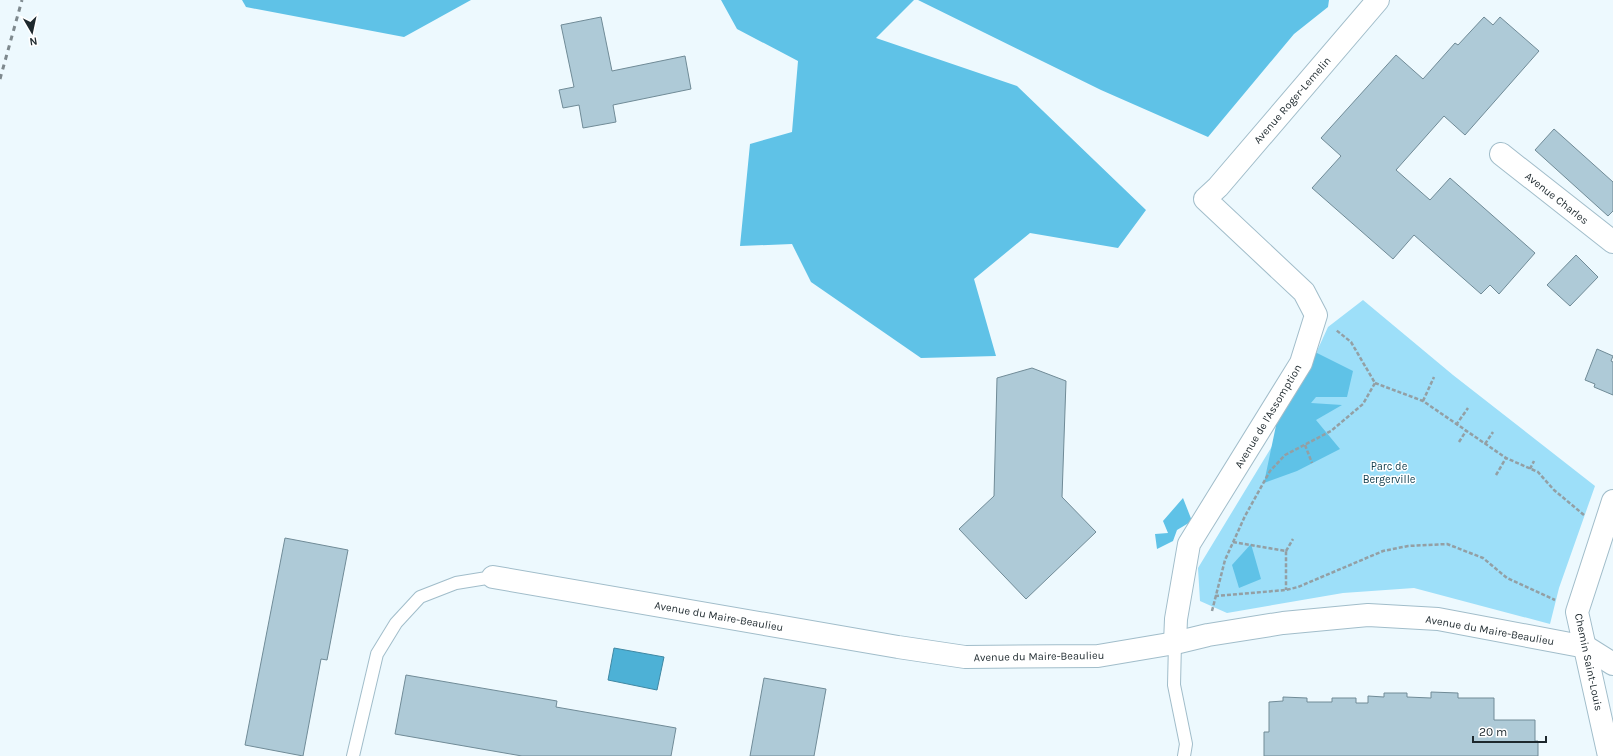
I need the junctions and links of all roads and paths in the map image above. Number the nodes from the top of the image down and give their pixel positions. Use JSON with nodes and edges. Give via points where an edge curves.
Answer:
{"nodes":[{"id":1,"x":1378,"y":0,"type":"edge"},
{"id":2,"x":1501,"y":154,"type":"dead end"},
{"id":3,"x":1613,"y":242,"type":"edge"},
{"id":4,"x":1316,"y":315,"type":"junction"},
{"id":5,"x":1434,"y":377,"type":"dead end"},
{"id":6,"x":1375,"y":383,"type":"junction"},
{"id":7,"x":1423,"y":401,"type":"junction"},
{"id":8,"x":1468,"y":408,"type":"dead end"},
{"id":9,"x":1456,"y":425,"type":"junction"},
{"id":10,"x":1466,"y":431,"type":"junction"},
{"id":11,"x":1493,"y":432,"type":"dead end"},
{"id":12,"x":1460,"y":442,"type":"dead end"},
{"id":13,"x":1485,"y":444,"type":"junction"},
{"id":14,"x":1305,"y":445,"type":"junction"},
{"id":15,"x":1506,"y":458,"type":"junction"},
{"id":16,"x":1534,"y":461,"type":"dead end"},
{"id":17,"x":1312,"y":463,"type":"dead end"},
{"id":18,"x":1530,"y":469,"type":"junction"},
{"id":19,"x":1496,"y":475,"type":"dead end"},
{"id":20,"x":1613,"y":501,"type":"edge"},
{"id":21,"x":1603,"y":531,"type":"junction"},
{"id":22,"x":1293,"y":539,"type":"dead end"},
{"id":23,"x":1233,"y":542,"type":"junction"},
{"id":24,"x":1286,"y":551,"type":"junction"},
{"id":25,"x":493,"y":577,"type":"joint"},
{"id":26,"x":1286,"y":590,"type":"junction"},
{"id":27,"x":1215,"y":596,"type":"junction"},
{"id":28,"x":1577,"y":612,"type":"junction"},
{"id":29,"x":1208,"y":635,"type":"junction"},
{"id":30,"x":1175,"y":643,"type":"junction"},
{"id":31,"x":1586,"y":647,"type":"junction"},
{"id":32,"x":1613,"y":664,"type":"edge"},
{"id":33,"x":353,"y":756,"type":"edge"},
{"id":34,"x":1184,"y":756,"type":"edge"},
{"id":35,"x":1609,"y":756,"type":"edge"}],
"edges":[{"from":1,"to":4,"type":"street","name":"Avenue Roger-Lemelin","via":[[1205,199],[1304,292]]},
{"from":2,"to":3,"type":"street","name":"Avenue Charles"},
{"from":4,"to":6,"type":"path","via":[[1352,342]]},
{"from":4,"to":30,"type":"street","name":"Avenue de l'Assomption","via":[[1301,364],[1189,544],[1176,619]]},
{"from":5,"to":7,"type":"path"},
{"from":6,"to":7,"type":"path"},
{"from":6,"to":14,"type":"path","via":[[1363,404],[1331,431]]},
{"from":7,"to":9,"type":"path"},
{"from":8,"to":9,"type":"path"},
{"from":9,"to":10,"type":"path"},
{"from":10,"to":12,"type":"path"},
{"from":10,"to":13,"type":"path"},
{"from":11,"to":13,"type":"path"},
{"from":13,"to":15,"type":"path"},
{"from":14,"to":17,"type":"path"},
{"from":14,"to":23,"type":"path","via":[[1285,455],[1270,471]]},
{"from":15,"to":18,"type":"path"},
{"from":15,"to":19,"type":"path"},
{"from":16,"to":18,"type":"path"},
{"from":18,"to":21,"type":"path","via":[[1538,472],[1554,490]]},
{"from":20,"to":21,"type":"street","name":"Chemin Saint-Louis"},
{"from":21,"to":28,"type":"street","name":"Chemin Saint-Louis"},
{"from":22,"to":24,"type":"path"},
{"from":23,"to":24,"type":"path"},
{"from":23,"to":27,"type":"path"},
{"from":24,"to":26,"type":"path"},
{"from":25,"to":30,"type":"street","name":"Avenue du Maire-Beaulieu","via":[[965,657],[1098,656]]},
{"from":25,"to":33,"type":"lane","via":[[456,583],[420,597],[396,623],[377,654]]},
{"from":26,"to":27,"type":"path"},
{"from":26,"to":28,"type":"path","via":[[1382,551],[1408,546],[1447,544],[1483,558],[1507,578]]},
{"from":27,"to":29,"type":"path"},
{"from":28,"to":31,"type":"street","name":"Chemin Saint-Louis"},
{"from":29,"to":30,"type":"street","name":"Avenue du Maire-Beaulieu"},
{"from":29,"to":31,"type":"street","name":"Avenue du Maire-Beaulieu","via":[[1283,623],[1368,615],[1438,619]]},
{"from":30,"to":34,"type":"lane","via":[[1174,685],[1186,744]]},
{"from":31,"to":32,"type":"street"},
{"from":31,"to":35,"type":"street","name":"Chemin Saint-Louis"}]}
